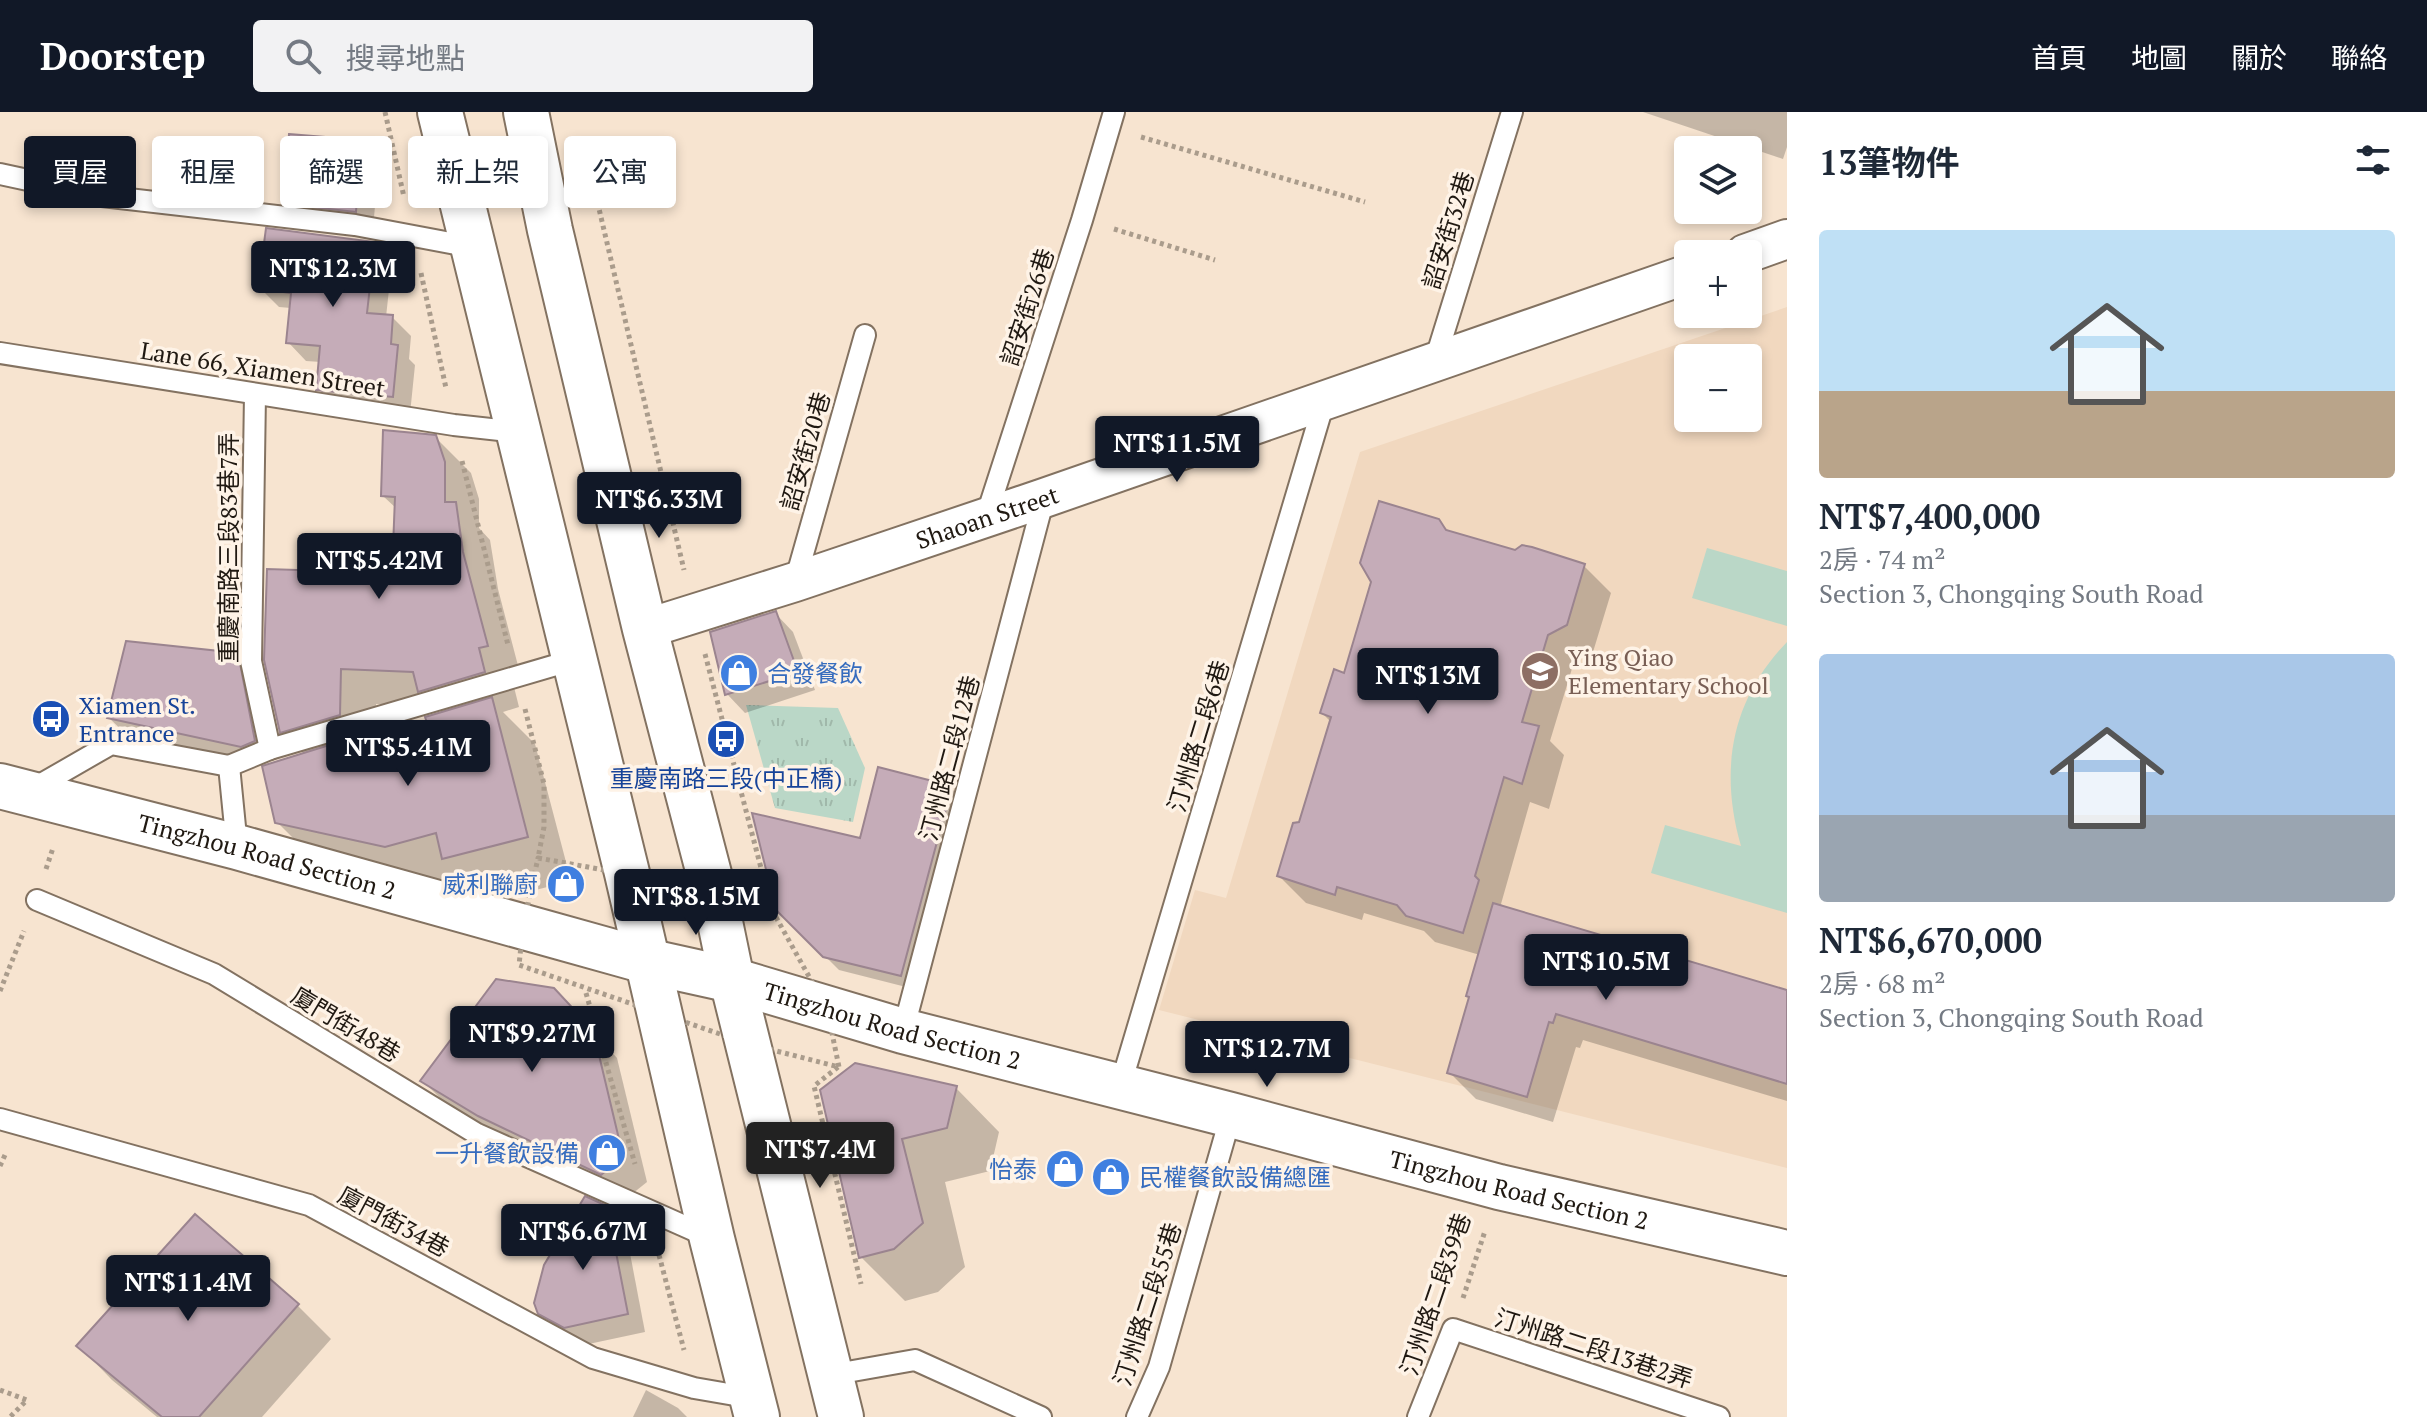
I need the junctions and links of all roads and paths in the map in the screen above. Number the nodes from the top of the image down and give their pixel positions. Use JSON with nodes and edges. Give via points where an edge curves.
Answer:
{"nodes":[{"id":1,"x":385,"y":112,"type":"edge"},
{"id":2,"x":440,"y":112,"type":"edge"},
{"id":3,"x":526,"y":112,"type":"edge"},
{"id":4,"x":1512,"y":112,"type":"edge"},
{"id":5,"x":1112,"y":120,"type":"edge"},
{"id":6,"x":0,"y":174,"type":"edge"},
{"id":7,"x":1365,"y":202,"type":"dead end"},
{"id":8,"x":599,"y":208,"type":"edge"},
{"id":9,"x":1082,"y":220,"type":"junction"},
{"id":10,"x":413,"y":235,"type":"junction"},
{"id":11,"x":1787,"y":239,"type":"edge"},
{"id":12,"x":472,"y":247,"type":"junction"},
{"id":13,"x":1762,"y":248,"type":"edge"},
{"id":14,"x":1215,"y":260,"type":"dead end"},
{"id":15,"x":1674,"y":279,"type":"edge"},
{"id":16,"x":865,"y":335,"type":"dead end"},
{"id":17,"x":0,"y":353,"type":"edge"},
{"id":18,"x":1434,"y":364,"type":"junction"},
{"id":19,"x":255,"y":394,"type":"junction"},
{"id":20,"x":1325,"y":399,"type":"junction"},
{"id":21,"x":454,"y":425,"type":"junction"},
{"id":22,"x":518,"y":432,"type":"junction"},
{"id":23,"x":1044,"y":498,"type":"junction"},
{"id":24,"x":986,"y":517,"type":"junction"},
{"id":25,"x":795,"y":582,"type":"junction"},
{"id":26,"x":694,"y":614,"type":"junction"},
{"id":27,"x":645,"y":629,"type":"junction"},
{"id":28,"x":573,"y":660,"type":"junction"},
{"id":29,"x":516,"y":676,"type":"junction"},
{"id":30,"x":270,"y":749,"type":"junction"},
{"id":31,"x":229,"y":766,"type":"junction"},
{"id":32,"x":13,"y":790,"type":"edge"},
{"id":33,"x":237,"y":847,"type":"junction"},
{"id":34,"x":538,"y":858,"type":"dead end"},
{"id":35,"x":37,"y":900,"type":"dead end"},
{"id":36,"x":772,"y":910,"type":"dead end"},
{"id":37,"x":646,"y":961,"type":"junction"},
{"id":38,"x":732,"y":980,"type":"junction"},
{"id":39,"x":903,"y":1031,"type":"junction"},
{"id":40,"x":839,"y":1067,"type":"dead end"},
{"id":41,"x":1120,"y":1087,"type":"junction"},
{"id":42,"x":1231,"y":1115,"type":"junction"},
{"id":43,"x":0,"y":1119,"type":"edge"},
{"id":44,"x":1499,"y":1187,"type":"junction"},
{"id":45,"x":712,"y":1239,"type":"junction"},
{"id":46,"x":1787,"y":1253,"type":"edge"},
{"id":47,"x":862,"y":1288,"type":"dead end"},
{"id":48,"x":1453,"y":1329,"type":"junction"},
{"id":49,"x":830,"y":1375,"type":"junction"},
{"id":50,"x":0,"y":1390,"type":"edge"},
{"id":51,"x":754,"y":1407,"type":"edge"},
{"id":52,"x":10,"y":1417,"type":"edge"},
{"id":53,"x":841,"y":1417,"type":"edge"},
{"id":54,"x":1041,"y":1417,"type":"edge"},
{"id":55,"x":1137,"y":1417,"type":"edge"},
{"id":56,"x":1418,"y":1417,"type":"edge"},
{"id":57,"x":1719,"y":1417,"type":"edge"}],
"edges":[{"from":1,"to":10,"type":"path"},
{"from":2,"to":12,"type":"main road"},
{"from":3,"to":27,"type":"main road"},
{"from":4,"to":18,"type":"lane","name":"詔安街32巷"},
{"from":5,"to":7,"type":"path"},
{"from":5,"to":9,"type":"lane","name":"詔安街26巷"},
{"from":6,"to":10,"type":"lane","via":[[102,196]]},
{"from":8,"to":26,"type":"path"},
{"from":9,"to":14,"type":"path"},
{"from":9,"to":24,"type":"lane","name":"詔安街26巷"},
{"from":10,"to":12,"type":"lane"},
{"from":10,"to":21,"type":"path"},
{"from":11,"to":13,"type":"street"},
{"from":12,"to":22,"type":"main road"},
{"from":15,"to":18,"type":"street","name":"Shaoan Street"},
{"from":16,"to":25,"type":"lane","name":"詔安街20巷"},
{"from":17,"to":19,"type":"lane","name":"Lane 66, Xiamen Street"},
{"from":18,"to":20,"type":"street","name":"Shaoan Street"},
{"from":19,"to":21,"type":"lane","name":"Lane 66, Xiamen Street"},
{"from":19,"to":30,"type":"lane","name":"重慶南路三段83巷7弄","via":[[251,661]]},
{"from":20,"to":23,"type":"street","name":"Shaoan Street"},
{"from":20,"to":41,"type":"lane","name":"汀州路二段6巷"},
{"from":21,"to":22,"type":"lane","name":"Lane 66, Xiamen Street"},
{"from":21,"to":29,"type":"path"},
{"from":22,"to":28,"type":"main road"},
{"from":23,"to":24,"type":"street","name":"Shaoan Street"},
{"from":23,"to":39,"type":"lane","name":"汀州路二段12巷"},
{"from":24,"to":25,"type":"street","name":"Shaoan Street"},
{"from":25,"to":26,"type":"street","name":"Shaoan Street"},
{"from":26,"to":27,"type":"street","name":"Shaoan Street"},
{"from":26,"to":36,"type":"path"},
{"from":27,"to":38,"type":"main road"},
{"from":28,"to":29,"type":"lane"},
{"from":28,"to":37,"type":"main road"},
{"from":29,"to":30,"type":"lane"},
{"from":29,"to":34,"type":"path","via":[[544,784]]},
{"from":30,"to":31,"type":"lane"},
{"from":31,"to":32,"type":"lane","via":[[111,744]]},
{"from":31,"to":33,"type":"lane"},
{"from":32,"to":33,"type":"main road","name":"Tingzhou Road Section 2"},
{"from":33,"to":37,"type":"main road","name":"Tingzhou Road Section 2"},
{"from":35,"to":45,"type":"lane","name":"廈門街48巷","via":[[214,974],[477,1134]]},
{"from":37,"to":38,"type":"main road","name":"Tingzhou Road Section 2"},
{"from":37,"to":45,"type":"main road"},
{"from":38,"to":39,"type":"main road","name":"Tingzhou Road Section 2"},
{"from":38,"to":49,"type":"main road"},
{"from":39,"to":41,"type":"main road","name":"Tingzhou Road Section 2"},
{"from":40,"to":47,"type":"path","via":[[814,1086]]},
{"from":41,"to":42,"type":"main road","name":"Tingzhou Road Section 2"},
{"from":42,"to":44,"type":"main road","name":"Tingzhou Road Section 2"},
{"from":42,"to":55,"type":"lane","name":"汀州路二段55巷","via":[[1159,1367]]},
{"from":43,"to":51,"type":"lane","name":"廈門街34巷","via":[[309,1205],[593,1358]]},
{"from":44,"to":46,"type":"main road","name":"Tingzhou Road Section 2"},
{"from":44,"to":48,"type":"path","name":"汀州路二段39巷"},
{"from":45,"to":51,"type":"main road"},
{"from":48,"to":56,"type":"lane","name":"汀州路二段39巷"},
{"from":48,"to":57,"type":"lane","name":"汀州路二段13巷2弄"},
{"from":49,"to":53,"type":"main road"},
{"from":49,"to":54,"type":"lane","via":[[915,1360]]},
{"from":50,"to":52,"type":"path","via":[[27,1400]]}]}
